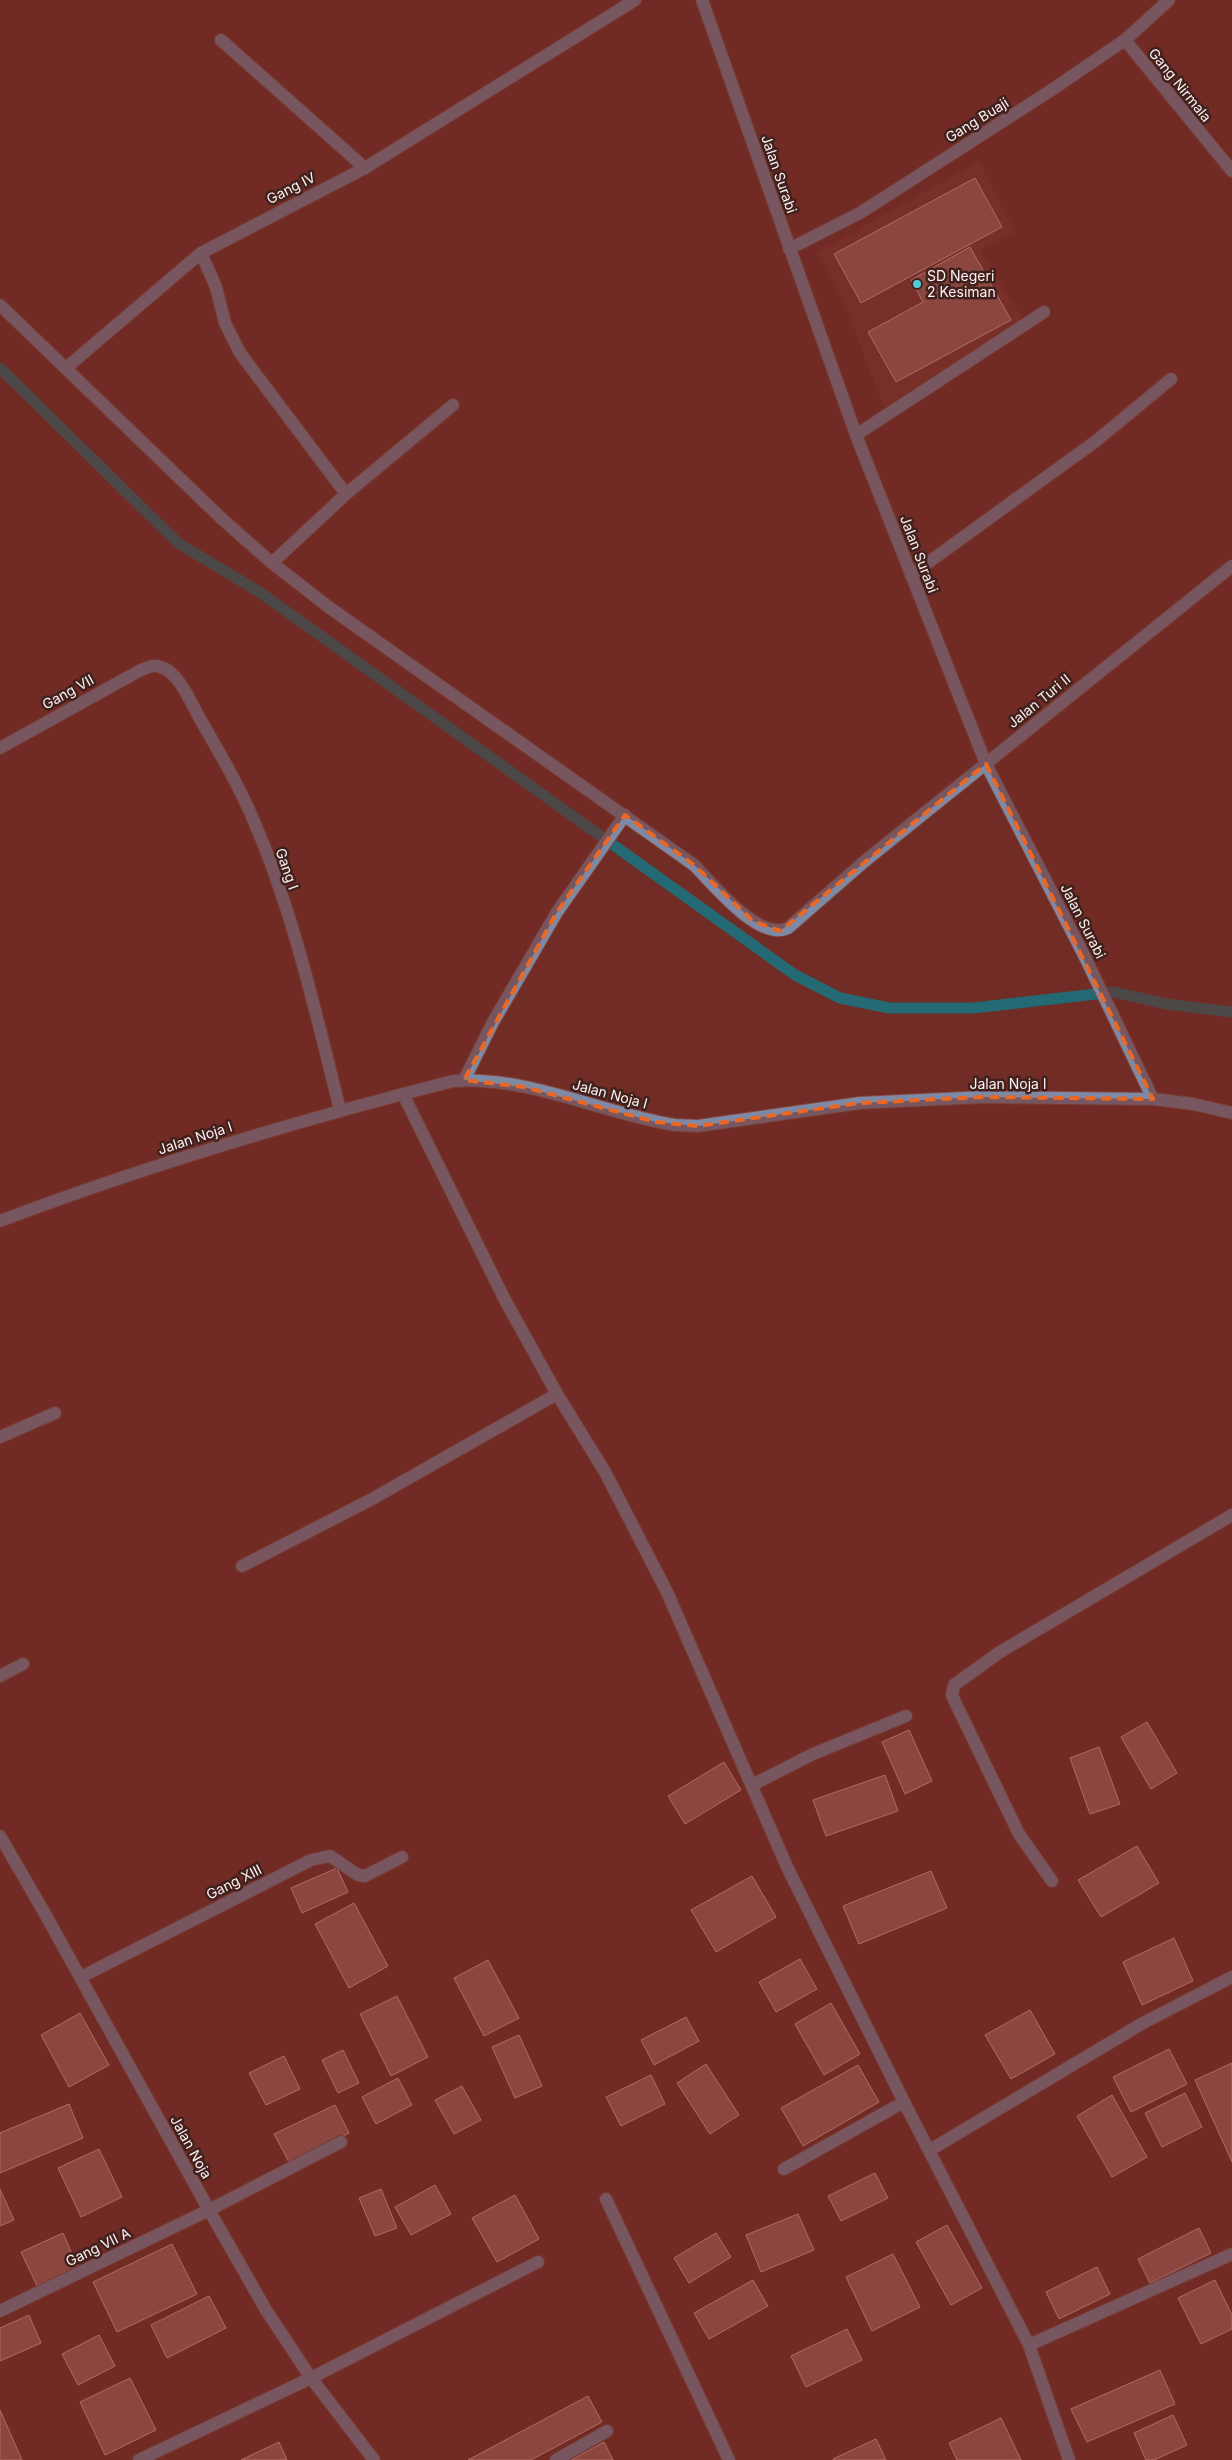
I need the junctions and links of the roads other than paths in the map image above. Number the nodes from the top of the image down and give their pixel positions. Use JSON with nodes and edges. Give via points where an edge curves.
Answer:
{"nodes":[{"id":1,"x":635,"y":0,"type":"edge"},
{"id":2,"x":702,"y":0,"type":"edge"},
{"id":3,"x":1169,"y":0,"type":"edge"},
{"id":4,"x":221,"y":40,"type":"dead end"},
{"id":5,"x":1124,"y":40,"type":"junction"},
{"id":6,"x":364,"y":168,"type":"junction"},
{"id":7,"x":1232,"y":171,"type":"edge"},
{"id":8,"x":789,"y":250,"type":"junction"},
{"id":9,"x":201,"y":253,"type":"junction"},
{"id":10,"x":0,"y":305,"type":"edge"},
{"id":11,"x":1044,"y":312,"type":"dead end"},
{"id":12,"x":66,"y":368,"type":"junction"},
{"id":13,"x":1171,"y":379,"type":"dead end"},
{"id":14,"x":452,"y":405,"type":"dead end"},
{"id":15,"x":856,"y":435,"type":"junction"},
{"id":16,"x":346,"y":494,"type":"junction"},
{"id":17,"x":272,"y":562,"type":"junction"},
{"id":18,"x":1232,"y":566,"type":"edge"},
{"id":19,"x":911,"y":575,"type":"junction"},
{"id":20,"x":153,"y":665,"type":"joint"},
{"id":21,"x":0,"y":748,"type":"edge"},
{"id":22,"x":986,"y":764,"type":"junction"},
{"id":23,"x":626,"y":815,"type":"junction"},
{"id":24,"x":464,"y":1080,"type":"junction"},
{"id":25,"x":403,"y":1094,"type":"junction"},
{"id":26,"x":1153,"y":1099,"type":"junction"},
{"id":27,"x":340,"y":1110,"type":"junction"},
{"id":28,"x":1232,"y":1112,"type":"edge"},
{"id":29,"x":0,"y":1221,"type":"edge"},
{"id":30,"x":557,"y":1394,"type":"junction"},
{"id":31,"x":54,"y":1413,"type":"dead end"},
{"id":32,"x":0,"y":1437,"type":"edge"},
{"id":33,"x":1232,"y":1515,"type":"edge"},
{"id":34,"x":242,"y":1566,"type":"dead end"},
{"id":35,"x":23,"y":1664,"type":"dead end"},
{"id":36,"x":0,"y":1676,"type":"edge"},
{"id":37,"x":906,"y":1716,"type":"dead end"},
{"id":38,"x":752,"y":1785,"type":"junction"},
{"id":39,"x":0,"y":1836,"type":"edge"},
{"id":40,"x":402,"y":1857,"type":"dead end"},
{"id":41,"x":1052,"y":1880,"type":"dead end"},
{"id":42,"x":81,"y":1976,"type":"junction"},
{"id":43,"x":1232,"y":1977,"type":"edge"},
{"id":44,"x":904,"y":2102,"type":"junction"},
{"id":45,"x":341,"y":2142,"type":"dead end"},
{"id":46,"x":930,"y":2150,"type":"junction"},
{"id":47,"x":784,"y":2169,"type":"dead end"},
{"id":48,"x":606,"y":2199,"type":"dead end"},
{"id":49,"x":209,"y":2210,"type":"junction"},
{"id":50,"x":1232,"y":2254,"type":"edge"},
{"id":51,"x":538,"y":2262,"type":"dead end"},
{"id":52,"x":0,"y":2311,"type":"edge"},
{"id":53,"x":1029,"y":2345,"type":"junction"},
{"id":54,"x":311,"y":2378,"type":"junction"},
{"id":55,"x":607,"y":2431,"type":"dead end"},
{"id":56,"x":139,"y":2460,"type":"edge"},
{"id":57,"x":374,"y":2460,"type":"edge"},
{"id":58,"x":556,"y":2460,"type":"edge"},
{"id":59,"x":729,"y":2460,"type":"edge"},
{"id":60,"x":1069,"y":2460,"type":"edge"}],
"edges":[{"from":1,"to":6,"type":"street","name":"Gang IV"},
{"from":2,"to":8,"type":"street","name":"Jalan Surabi"},
{"from":3,"to":5,"type":"street","name":"Gang Buaji"},
{"from":4,"to":6,"type":"street"},
{"from":5,"to":7,"type":"street","name":"Gang Nirmala"},
{"from":5,"to":8,"type":"street","name":"Gang Buaji","via":[[860,212]]},
{"from":6,"to":9,"type":"street","name":"Gang IV"},
{"from":8,"to":15,"type":"street","name":"Jalan Surabi"},
{"from":9,"to":12,"type":"street","name":"Gang IV"},
{"from":9,"to":16,"type":"street","via":[[216,286],[225,323],[240,353]]},
{"from":10,"to":12,"type":"street","name":"Jalan Turi II"},
{"from":11,"to":15,"type":"street"},
{"from":12,"to":17,"type":"street","name":"Jalan Turi II","via":[[215,512]]},
{"from":13,"to":19,"type":"street","via":[[1096,441]]},
{"from":14,"to":16,"type":"street"},
{"from":15,"to":19,"type":"street","name":"Jalan Surabi"},
{"from":16,"to":17,"type":"street"},
{"from":17,"to":23,"type":"street","name":"Jalan Turi II","via":[[330,608]]},
{"from":18,"to":22,"type":"street","name":"Jalan Turi II"},
{"from":19,"to":22,"type":"street","name":"Jalan Surabi"},
{"from":20,"to":21,"type":"street","name":"Gang VII"},
{"from":20,"to":27,"type":"street","name":"Gang I","via":[[170,672],[183,689],[221,754],[255,823],[287,914]]},
{"from":22,"to":23,"type":"street","name":"Jalan Turi II","via":[[866,860],[788,928],[780,931],[768,930],[753,921],[694,865]]},
{"from":22,"to":26,"type":"street","name":"Jalan Surabi"},
{"from":23,"to":24,"type":"street","via":[[580,877],[522,969]]},
{"from":24,"to":25,"type":"street","name":"Jalan Noja I"},
{"from":24,"to":26,"type":"street","name":"Jalan Noja I","via":[[524,1087],[675,1125],[707,1125],[860,1103],[984,1097]]},
{"from":25,"to":27,"type":"street","name":"Jalan Noja I"},
{"from":25,"to":30,"type":"street","via":[[505,1300]]},
{"from":26,"to":28,"type":"street","name":"Jalan Noja I"},
{"from":27,"to":29,"type":"street","name":"Jalan Noja I","via":[[79,1191]]},
{"from":30,"to":34,"type":"street","via":[[372,1499]]},
{"from":30,"to":38,"type":"street","via":[[632,1521],[671,1600]]},
{"from":31,"to":32,"type":"street"},
{"from":33,"to":41,"type":"street","via":[[1016,1642],[954,1684],[952,1695],[1014,1825]]},
{"from":35,"to":36,"type":"street"},
{"from":37,"to":38,"type":"street","via":[[813,1754]]},
{"from":38,"to":44,"type":"street","via":[[788,1869]]},
{"from":39,"to":42,"type":"street","name":"Jalan Noja"},
{"from":40,"to":42,"type":"street","name":"Gang XIII","via":[[365,1876],[358,1875],[330,1856],[311,1860]]},
{"from":42,"to":49,"type":"street","name":"Jalan Noja"},
{"from":43,"to":46,"type":"street","via":[[1143,2023]]},
{"from":44,"to":46,"type":"street"},
{"from":44,"to":47,"type":"street"},
{"from":45,"to":49,"type":"street","name":"Gang VII A"},
{"from":46,"to":53,"type":"street"},
{"from":48,"to":59,"type":"street"},
{"from":49,"to":52,"type":"street","name":"Gang VII A"},
{"from":49,"to":54,"type":"street","name":"Jalan Noja","via":[[266,2310]]},
{"from":50,"to":53,"type":"street"},
{"from":51,"to":54,"type":"street"},
{"from":53,"to":60,"type":"street"},
{"from":54,"to":56,"type":"street"},
{"from":54,"to":57,"type":"street","name":"Jalan Noja"},
{"from":55,"to":58,"type":"street"}]}
